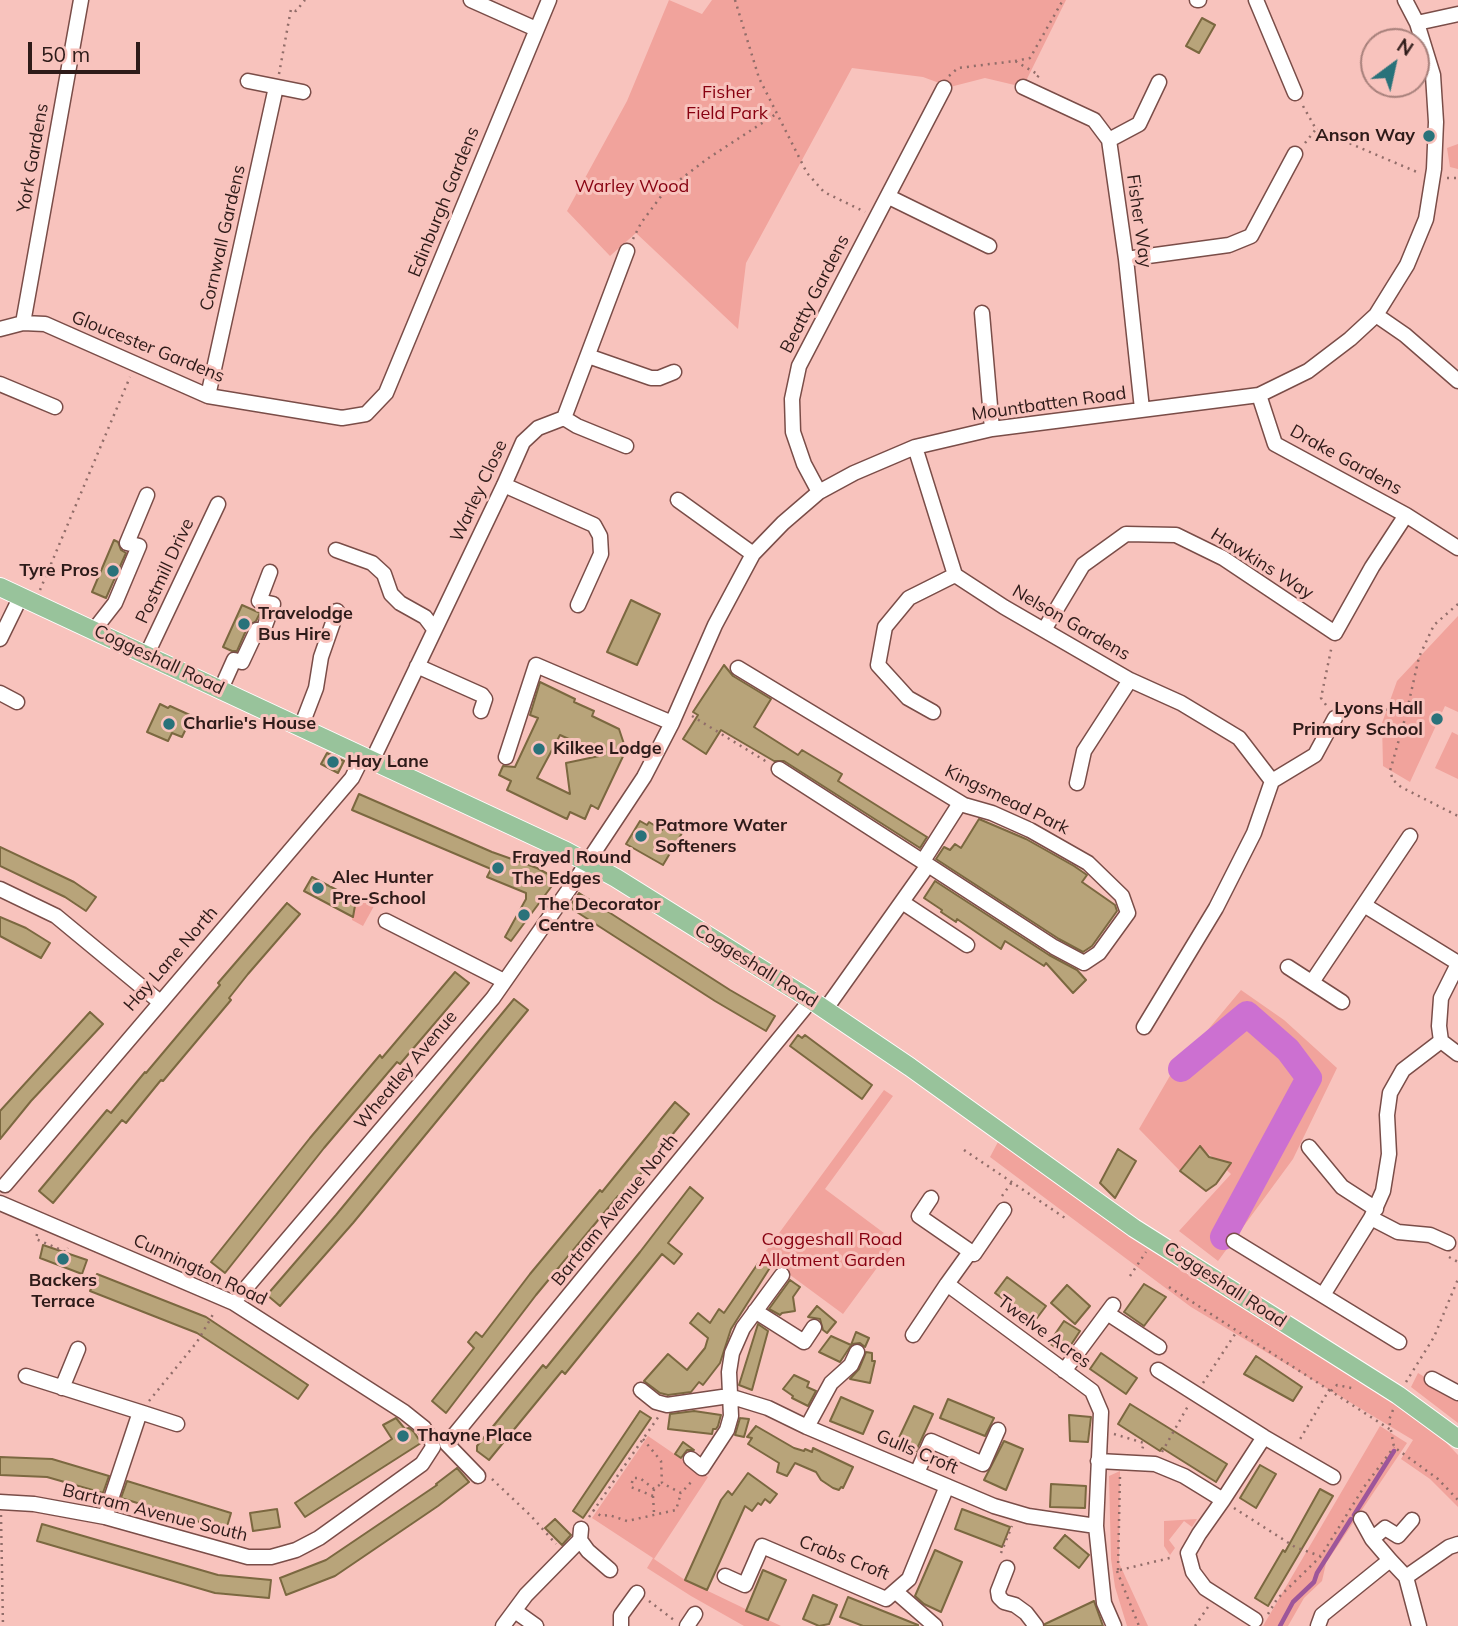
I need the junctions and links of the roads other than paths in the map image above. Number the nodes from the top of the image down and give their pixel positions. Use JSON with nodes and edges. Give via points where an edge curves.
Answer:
{"nodes":[{"id":1,"x":81,"y":0,"type":"edge"},
{"id":2,"x":471,"y":0,"type":"edge"},
{"id":3,"x":549,"y":0,"type":"edge"},
{"id":4,"x":1256,"y":0,"type":"edge"},
{"id":5,"x":1405,"y":0,"type":"edge"},
{"id":6,"x":1458,"y":14,"type":"edge"},
{"id":7,"x":1417,"y":23,"type":"junction"},
{"id":8,"x":536,"y":29,"type":"junction"},
{"id":9,"x":248,"y":81,"type":"dead end"},
{"id":10,"x":1159,"y":82,"type":"dead end"},
{"id":11,"x":276,"y":87,"type":"junction"},
{"id":12,"x":944,"y":88,"type":"road end"},
{"id":13,"x":1027,"y":89,"type":"road end"},
{"id":14,"x":303,"y":92,"type":"dead end"},
{"id":15,"x":1295,"y":93,"type":"road end"},
{"id":16,"x":1109,"y":140,"type":"junction"},
{"id":17,"x":1295,"y":154,"type":"dead end"},
{"id":18,"x":889,"y":197,"type":"junction"},
{"id":19,"x":989,"y":246,"type":"dead end"},
{"id":20,"x":627,"y":251,"type":"road end"},
{"id":21,"x":1126,"y":259,"type":"junction"},
{"id":22,"x":982,"y":313,"type":"dead end"},
{"id":23,"x":1377,"y":316,"type":"junction"},
{"id":24,"x":23,"y":323,"type":"junction"},
{"id":25,"x":0,"y":329,"type":"edge"},
{"id":26,"x":588,"y":356,"type":"junction"},
{"id":27,"x":674,"y":372,"type":"dead end"},
{"id":28,"x":1458,"y":381,"type":"edge"},
{"id":29,"x":0,"y":384,"type":"edge"},
{"id":30,"x":1259,"y":395,"type":"junction"},
{"id":31,"x":208,"y":396,"type":"junction"},
{"id":32,"x":55,"y":407,"type":"dead end"},
{"id":33,"x":1142,"y":410,"type":"junction"},
{"id":34,"x":366,"y":414,"type":"joint"},
{"id":35,"x":564,"y":418,"type":"junction"},
{"id":36,"x":992,"y":429,"type":"junction"},
{"id":37,"x":626,"y":446,"type":"dead end"},
{"id":38,"x":915,"y":447,"type":"junction"},
{"id":39,"x":504,"y":485,"type":"junction"},
{"id":40,"x":819,"y":492,"type":"junction"},
{"id":41,"x":147,"y":495,"type":"dead end"},
{"id":42,"x":678,"y":500,"type":"dead end"},
{"id":43,"x":218,"y":504,"type":"dead end"},
{"id":44,"x":1406,"y":514,"type":"junction"},
{"id":45,"x":1458,"y":548,"type":"edge"},
{"id":46,"x":336,"y":550,"type":"dead end"},
{"id":47,"x":753,"y":554,"type":"junction"},
{"id":48,"x":270,"y":572,"type":"dead end"},
{"id":49,"x":955,"y":575,"type":"junction"},
{"id":50,"x":0,"y":587,"type":"edge"},
{"id":51,"x":28,"y":599,"type":"junction"},
{"id":52,"x":578,"y":605,"type":"dead end"},
{"id":53,"x":337,"y":611,"type":"dead end"},
{"id":54,"x":434,"y":629,"type":"junction"},
{"id":55,"x":94,"y":630,"type":"junction"},
{"id":56,"x":1044,"y":630,"type":"junction"},
{"id":57,"x":1335,"y":633,"type":"joint"},
{"id":58,"x":0,"y":639,"type":"edge"},
{"id":59,"x":146,"y":654,"type":"junction"},
{"id":60,"x":418,"y":666,"type":"junction"},
{"id":61,"x":738,"y":668,"type":"dead end"},
{"id":62,"x":1130,"y":680,"type":"junction"},
{"id":63,"x":221,"y":690,"type":"junction"},
{"id":64,"x":0,"y":693,"type":"edge"},
{"id":65,"x":17,"y":702,"type":"dead end"},
{"id":66,"x":481,"y":711,"type":"dead end"},
{"id":67,"x":933,"y":712,"type":"dead end"},
{"id":68,"x":1335,"y":718,"type":"road end"},
{"id":69,"x":672,"y":723,"type":"junction"},
{"id":70,"x":301,"y":727,"type":"junction"},
{"id":71,"x":506,"y":757,"type":"dead end"},
{"id":72,"x":368,"y":759,"type":"junction"},
{"id":73,"x":779,"y":769,"type":"road end"},
{"id":74,"x":1272,"y":781,"type":"junction"},
{"id":75,"x":1077,"y":783,"type":"dead end"},
{"id":76,"x":960,"y":803,"type":"junction"},
{"id":77,"x":1410,"y":836,"type":"dead end"},
{"id":78,"x":588,"y":862,"type":"junction"},
{"id":79,"x":925,"y":863,"type":"junction"},
{"id":80,"x":0,"y":890,"type":"edge"},
{"id":81,"x":902,"y":902,"type":"junction"},
{"id":82,"x":1364,"y":905,"type":"junction"},
{"id":83,"x":386,"y":921,"type":"dead end"},
{"id":84,"x":967,"y":946,"type":"dead end"},
{"id":85,"x":1458,"y":963,"type":"edge"},
{"id":86,"x":1288,"y":967,"type":"dead end"},
{"id":87,"x":504,"y":981,"type":"junction"},
{"id":88,"x":1312,"y":982,"type":"junction"},
{"id":89,"x":160,"y":1002,"type":"junction"},
{"id":90,"x":1342,"y":1002,"type":"dead end"},
{"id":91,"x":818,"y":1005,"type":"junction"},
{"id":92,"x":1144,"y":1027,"type":"dead end"},
{"id":93,"x":1441,"y":1041,"type":"junction"},
{"id":94,"x":1458,"y":1054,"type":"edge"},
{"id":95,"x":1309,"y":1147,"type":"dead end"},
{"id":96,"x":5,"y":1185,"type":"dead end"},
{"id":97,"x":931,"y":1198,"type":"dead end"},
{"id":98,"x":0,"y":1203,"type":"edge"},
{"id":99,"x":1003,"y":1210,"type":"dead end"},
{"id":100,"x":1374,"y":1213,"type":"junction"},
{"id":101,"x":1234,"y":1241,"type":"dead end"},
{"id":102,"x":1448,"y":1243,"type":"dead end"},
{"id":103,"x":970,"y":1252,"type":"junction"},
{"id":104,"x":782,"y":1275,"type":"dead end"},
{"id":105,"x":947,"y":1284,"type":"junction"},
{"id":106,"x":240,"y":1295,"type":"dead end"},
{"id":107,"x":1323,"y":1295,"type":"junction"},
{"id":108,"x":755,"y":1311,"type":"junction"},
{"id":109,"x":814,"y":1327,"type":"dead end"},
{"id":110,"x":913,"y":1335,"type":"dead end"},
{"id":111,"x":1399,"y":1342,"type":"dead end"},
{"id":112,"x":1159,"y":1347,"type":"dead end"},
{"id":113,"x":78,"y":1349,"type":"dead end"},
{"id":114,"x":857,"y":1352,"type":"dead end"},
{"id":115,"x":1158,"y":1370,"type":"dead end"},
{"id":116,"x":1064,"y":1371,"type":"junction"},
{"id":117,"x":26,"y":1376,"type":"dead end"},
{"id":118,"x":1432,"y":1379,"type":"dead end"},
{"id":119,"x":62,"y":1388,"type":"junction"},
{"id":120,"x":641,"y":1390,"type":"dead end"},
{"id":121,"x":1458,"y":1393,"type":"edge"},
{"id":122,"x":729,"y":1396,"type":"junction"},
{"id":123,"x":140,"y":1412,"type":"junction"},
{"id":124,"x":177,"y":1424,"type":"dead end"},
{"id":125,"x":807,"y":1427,"type":"junction"},
{"id":126,"x":998,"y":1430,"type":"dead end"},
{"id":127,"x":1264,"y":1437,"type":"junction"},
{"id":128,"x":1458,"y":1439,"type":"edge"},
{"id":129,"x":440,"y":1446,"type":"junction"},
{"id":130,"x":691,"y":1459,"type":"dead end"},
{"id":131,"x":1098,"y":1461,"type":"junction"},
{"id":132,"x":917,"y":1473,"type":"junction"},
{"id":133,"x":484,"y":1477,"type":"road end"},
{"id":134,"x":1333,"y":1477,"type":"dead end"},
{"id":135,"x":947,"y":1486,"type":"junction"},
{"id":136,"x":1223,"y":1500,"type":"junction"},
{"id":137,"x":0,"y":1502,"type":"edge"},
{"id":138,"x":105,"y":1517,"type":"junction"},
{"id":139,"x":1361,"y":1519,"type":"dead end"},
{"id":140,"x":1412,"y":1520,"type":"dead end"},
{"id":141,"x":1096,"y":1526,"type":"junction"},
{"id":142,"x":1372,"y":1539,"type":"junction"},
{"id":143,"x":1458,"y":1544,"type":"edge"},
{"id":144,"x":1390,"y":1560,"type":"junction"},
{"id":145,"x":1007,"y":1568,"type":"dead end"},
{"id":146,"x":610,"y":1570,"type":"dead end"},
{"id":147,"x":725,"y":1576,"type":"dead end"},
{"id":148,"x":1405,"y":1577,"type":"junction"},
{"id":149,"x":895,"y":1591,"type":"junction"},
{"id":150,"x":637,"y":1592,"type":"road end"},
{"id":151,"x":515,"y":1611,"type":"junction"},
{"id":152,"x":1261,"y":1618,"type":"road end"},
{"id":153,"x":503,"y":1626,"type":"edge"},
{"id":154,"x":536,"y":1626,"type":"edge"},
{"id":155,"x":621,"y":1626,"type":"edge"},
{"id":156,"x":935,"y":1626,"type":"edge"},
{"id":157,"x":1036,"y":1626,"type":"edge"},
{"id":158,"x":1114,"y":1626,"type":"edge"},
{"id":159,"x":1318,"y":1626,"type":"edge"},
{"id":160,"x":1419,"y":1626,"type":"edge"}],
"edges":[{"from":1,"to":24,"type":"street","name":"York Gardens"},
{"from":2,"to":8,"type":"street"},
{"from":3,"to":8,"type":"street","name":"Edinburgh Gardens"},
{"from":4,"to":15,"type":"street"},
{"from":5,"to":7,"type":"street","name":"Mountbatten Road"},
{"from":6,"to":7,"type":"street"},
{"from":7,"to":23,"type":"street","name":"Mountbatten Road","via":[[1433,75],[1432,179],[1426,219],[1407,265]]},
{"from":8,"to":34,"type":"street","name":"Edinburgh Gardens","via":[[386,393]]},
{"from":9,"to":11,"type":"street"},
{"from":10,"to":16,"type":"street","via":[[1139,124]]},
{"from":11,"to":14,"type":"street"},
{"from":11,"to":31,"type":"street","name":"Cornwall Gardens"},
{"from":12,"to":18,"type":"street","name":"Beatty Gardens"},
{"from":13,"to":16,"type":"street","via":[[1094,120]]},
{"from":16,"to":21,"type":"street","name":"Fisher Way"},
{"from":17,"to":21,"type":"street","via":[[1251,236],[1229,245]]},
{"from":18,"to":19,"type":"street"},
{"from":18,"to":40,"type":"street","name":"Beatty Gardens","via":[[799,366],[792,399],[793,432]]},
{"from":20,"to":26,"type":"street"},
{"from":21,"to":33,"type":"street","name":"Fisher Way"},
{"from":22,"to":36,"type":"street"},
{"from":23,"to":28,"type":"street"},
{"from":23,"to":30,"type":"street","name":"Mountbatten Road","via":[[1308,371]]},
{"from":24,"to":25,"type":"street","name":"Gloucester Gardens"},
{"from":24,"to":31,"type":"street","name":"Gloucester Gardens","via":[[45,324]]},
{"from":26,"to":27,"type":"street","via":[[651,379]]},
{"from":26,"to":35,"type":"street"},
{"from":29,"to":32,"type":"street"},
{"from":30,"to":33,"type":"street","name":"Mountbatten Road"},
{"from":30,"to":44,"type":"street","name":"Drake Gardens","via":[[1275,444]]},
{"from":31,"to":34,"type":"street","name":"Gloucester Gardens","via":[[342,418]]},
{"from":33,"to":36,"type":"street","name":"Mountbatten Road"},
{"from":35,"to":37,"type":"street"},
{"from":35,"to":39,"type":"street","name":"Warley Close","via":[[530,434]]},
{"from":36,"to":38,"type":"street","name":"Mountbatten Road"},
{"from":38,"to":40,"type":"street","name":"Mountbatten Road"},
{"from":38,"to":49,"type":"street"},
{"from":39,"to":52,"type":"street","via":[[594,524],[601,554]]},
{"from":39,"to":54,"type":"street","name":"Warley Close"},
{"from":40,"to":47,"type":"street","name":"Mountbatten Road"},
{"from":41,"to":55,"type":"street","via":[[127,542],[139,546],[115,603]]},
{"from":42,"to":47,"type":"street"},
{"from":43,"to":59,"type":"street","name":"Postmill Drive"},
{"from":44,"to":45,"type":"street","name":"Drake Gardens"},
{"from":44,"to":57,"type":"street","name":"Drake Gardens"},
{"from":46,"to":54,"type":"street","via":[[377,567],[391,594],[425,617]]},
{"from":47,"to":69,"type":"street","name":"Mountbatten Road","via":[[715,625]]},
{"from":48,"to":63,"type":"street","via":[[259,601],[273,604],[263,631],[257,630],[242,662],[234,660]]},
{"from":49,"to":56,"type":"street","name":"Nelson Gardens"},
{"from":49,"to":67,"type":"street","via":[[909,598],[885,626],[878,665],[908,698]]},
{"from":50,"to":51,"type":"main road","name":"Coggeshall Road"},
{"from":51,"to":55,"type":"main road","name":"Coggeshall Road"},
{"from":51,"to":58,"type":"street"},
{"from":53,"to":70,"type":"street"},
{"from":54,"to":60,"type":"street","name":"Warley Close"},
{"from":55,"to":59,"type":"main road","name":"Coggeshall Road"},
{"from":56,"to":57,"type":"street","name":"Hawkins Way","via":[[1083,565],[1126,534],[1177,535],[1223,558]]},
{"from":56,"to":62,"type":"street","name":"Nelson Gardens"},
{"from":59,"to":63,"type":"main road","name":"Coggeshall Road"},
{"from":60,"to":66,"type":"street","via":[[482,695]]},
{"from":60,"to":72,"type":"street","name":"Warley Close"},
{"from":61,"to":76,"type":"street","name":"Kingsmead Park"},
{"from":62,"to":74,"type":"street","name":"Nelson Gardens","via":[[1181,703],[1239,738]]},
{"from":62,"to":75,"type":"street","via":[[1084,751]]},
{"from":63,"to":70,"type":"main road","name":"Coggeshall Road"},
{"from":64,"to":65,"type":"street"},
{"from":68,"to":74,"type":"street","via":[[1315,755]]},
{"from":69,"to":71,"type":"street","via":[[536,665]]},
{"from":69,"to":78,"type":"street","name":"Mountbatten Road","via":[[644,777]]},
{"from":70,"to":72,"type":"main road","name":"Coggeshall Road"},
{"from":72,"to":78,"type":"main road","name":"Coggeshall Road"},
{"from":72,"to":89,"type":"street","name":"Hay Lane North"},
{"from":73,"to":79,"type":"street"},
{"from":74,"to":92,"type":"street","via":[[1254,833],[1216,908]]},
{"from":76,"to":79,"type":"street"},
{"from":76,"to":79,"type":"street","name":"Kingsmead Park","via":[[1030,830],[1088,863],[1122,895],[1128,913],[1099,953],[1084,963]]},
{"from":77,"to":82,"type":"street"},
{"from":78,"to":87,"type":"street","name":"Wheatley Avenue"},
{"from":78,"to":91,"type":"main road","name":"Coggeshall Road"},
{"from":79,"to":81,"type":"street"},
{"from":80,"to":89,"type":"street","via":[[56,916]]},
{"from":81,"to":84,"type":"street"},
{"from":81,"to":91,"type":"street"},
{"from":82,"to":85,"type":"street"},
{"from":82,"to":88,"type":"street"},
{"from":83,"to":87,"type":"street"},
{"from":85,"to":93,"type":"street","via":[[1441,998]]},
{"from":86,"to":88,"type":"street"},
{"from":87,"to":106,"type":"street","name":"Wheatley Avenue"},
{"from":88,"to":90,"type":"street"},
{"from":89,"to":96,"type":"street","name":"Hay Lane North"},
{"from":91,"to":128,"type":"main road","name":"Coggeshall Road","via":[[1154,1240],[1398,1395]]},
{"from":91,"to":129,"type":"street","name":"Bartram Avenue North"},
{"from":93,"to":94,"type":"street"},
{"from":93,"to":100,"type":"street","via":[[1403,1070],[1390,1093],[1389,1154]]},
{"from":95,"to":100,"type":"street","via":[[1342,1187]]},
{"from":97,"to":103,"type":"street","via":[[919,1216]]},
{"from":98,"to":129,"type":"street","name":"Cunnington Road","via":[[258,1317],[404,1412]]},
{"from":99,"to":103,"type":"street","via":[[974,1254]]},
{"from":100,"to":102,"type":"street","via":[[1398,1232],[1430,1235]]},
{"from":100,"to":107,"type":"street"},
{"from":101,"to":107,"type":"street"},
{"from":103,"to":105,"type":"street"},
{"from":104,"to":108,"type":"street"},
{"from":105,"to":110,"type":"street"},
{"from":105,"to":116,"type":"street","name":"Twelve Acres"},
{"from":107,"to":111,"type":"street"},
{"from":108,"to":109,"type":"street","via":[[804,1342]]},
{"from":108,"to":122,"type":"street","via":[[732,1353]]},
{"from":112,"to":116,"type":"street","via":[[1110,1309]]},
{"from":113,"to":119,"type":"street"},
{"from":114,"to":125,"type":"street","via":[[831,1383]]},
{"from":115,"to":127,"type":"street"},
{"from":116,"to":131,"type":"street","name":"Twelve Acres","via":[[1092,1391],[1101,1412]]},
{"from":117,"to":119,"type":"street"},
{"from":118,"to":121,"type":"street"},
{"from":119,"to":123,"type":"street"},
{"from":120,"to":122,"type":"street","name":"Gulls Croft","via":[[667,1405]]},
{"from":122,"to":125,"type":"street","name":"Gulls Croft"},
{"from":122,"to":130,"type":"street","via":[[731,1416],[723,1437],[702,1468]]},
{"from":123,"to":124,"type":"street"},
{"from":123,"to":138,"type":"street"},
{"from":125,"to":132,"type":"street","name":"Gulls Croft"},
{"from":126,"to":132,"type":"street","via":[[983,1464],[931,1441]]},
{"from":127,"to":134,"type":"street"},
{"from":127,"to":136,"type":"street"},
{"from":129,"to":133,"type":"street","name":"Cunnington Road"},
{"from":129,"to":138,"type":"street","name":"Bartram Avenue South","via":[[319,1538],[271,1557],[248,1557]]},
{"from":131,"to":136,"type":"street","via":[[1147,1464],[1184,1476]]},
{"from":131,"to":141,"type":"street","name":"Twelve Acres"},
{"from":132,"to":135,"type":"street","name":"Gulls Croft"},
{"from":135,"to":141,"type":"street","name":"Gulls Croft","via":[[1017,1513]]},
{"from":135,"to":149,"type":"street","name":"Crabs Croft","via":[[909,1578]]},
{"from":136,"to":152,"type":"street","via":[[1188,1553],[1193,1572],[1205,1588]]},
{"from":137,"to":138,"type":"street","name":"Bartram Avenue South"},
{"from":139,"to":142,"type":"street"},
{"from":140,"to":142,"type":"street","via":[[1398,1536],[1385,1528]]},
{"from":141,"to":158,"type":"street","name":"Twelve Acres","via":[[1104,1603]]},
{"from":142,"to":144,"type":"street"},
{"from":143,"to":148,"type":"street"},
{"from":144,"to":148,"type":"street"},
{"from":144,"to":159,"type":"street","via":[[1322,1615]]},
{"from":145,"to":157,"type":"street","via":[[999,1597],[1026,1613]]},
{"from":146,"to":151,"type":"street","via":[[587,1551],[580,1534]]},
{"from":147,"to":149,"type":"street","name":"Crabs Croft","via":[[745,1585],[762,1546],[886,1599]]},
{"from":148,"to":160,"type":"street"},
{"from":149,"to":156,"type":"street"},
{"from":150,"to":155,"type":"street","via":[[621,1615]]},
{"from":151,"to":153,"type":"street"},
{"from":151,"to":154,"type":"street"}]}
